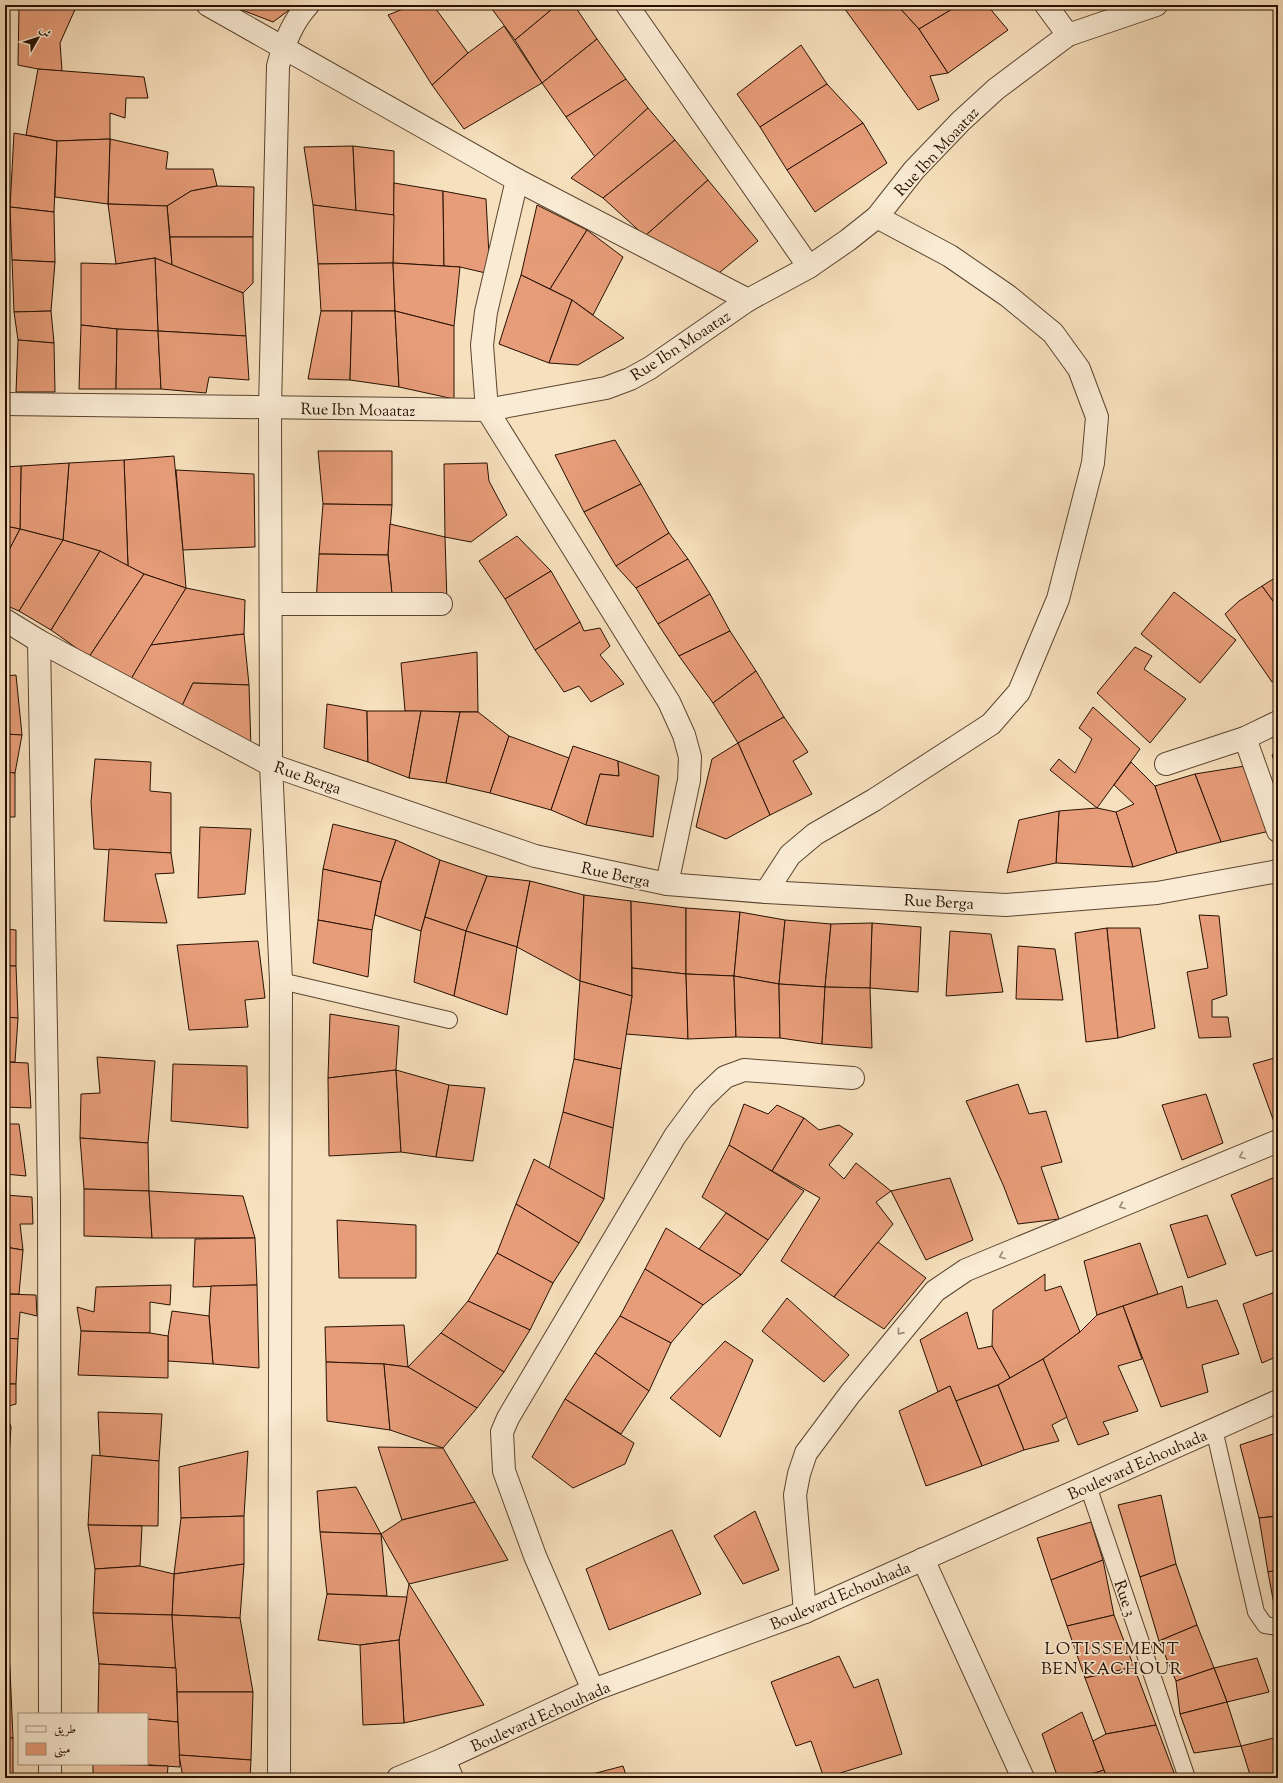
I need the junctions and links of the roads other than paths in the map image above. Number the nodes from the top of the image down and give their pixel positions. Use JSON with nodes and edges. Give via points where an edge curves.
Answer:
{"nodes":[{"id":1,"x":208,"y":5,"type":"edge"},
{"id":2,"x":308,"y":5,"type":"edge"},
{"id":3,"x":627,"y":5,"type":"edge"},
{"id":4,"x":1046,"y":5,"type":"edge"},
{"id":5,"x":1156,"y":5,"type":"edge"},
{"id":6,"x":1068,"y":36,"type":"junction"},
{"id":7,"x":283,"y":47,"type":"junction"},
{"id":8,"x":517,"y":180,"type":"junction"},
{"id":9,"x":877,"y":217,"type":"junction"},
{"id":10,"x":809,"y":267,"type":"junction"},
{"id":11,"x":748,"y":300,"type":"junction"},
{"id":12,"x":5,"y":404,"type":"edge"},
{"id":13,"x":270,"y":408,"type":"junction"},
{"id":14,"x":487,"y":410,"type":"junction"},
{"id":15,"x":271,"y":604,"type":"junction"},
{"id":16,"x":441,"y":604,"type":"dead end"},
{"id":17,"x":5,"y":620,"type":"edge"},
{"id":18,"x":39,"y":641,"type":"junction"},
{"id":19,"x":1278,"y":722,"type":"edge"},
{"id":20,"x":1245,"y":738,"type":"junction"},
{"id":21,"x":1166,"y":764,"type":"dead end"},
{"id":22,"x":271,"y":765,"type":"junction"},
{"id":23,"x":1278,"y":831,"type":"edge"},
{"id":24,"x":1278,"y":871,"type":"edge"},
{"id":25,"x":667,"y":884,"type":"junction"},
{"id":26,"x":766,"y":892,"type":"junction"},
{"id":27,"x":281,"y":981,"type":"junction"},
{"id":28,"x":449,"y":1020,"type":"dead end"},
{"id":29,"x":853,"y":1078,"type":"dead end"},
{"id":30,"x":1278,"y":1141,"type":"edge"},
{"id":31,"x":1278,"y":1401,"type":"edge"},
{"id":32,"x":1214,"y":1429,"type":"junction"},
{"id":33,"x":1088,"y":1486,"type":"junction"},
{"id":34,"x":923,"y":1559,"type":"junction"},
{"id":35,"x":805,"y":1612,"type":"junction"},
{"id":36,"x":1278,"y":1627,"type":"edge"},
{"id":37,"x":593,"y":1690,"type":"junction"},
{"id":38,"x":50,"y":1713,"type":"edge"},
{"id":39,"x":50,"y":1765,"type":"edge"},
{"id":40,"x":448,"y":1769,"type":"edge"},
{"id":41,"x":50,"y":1778,"type":"edge"},
{"id":42,"x":279,"y":1778,"type":"edge"},
{"id":43,"x":398,"y":1778,"type":"edge"},
{"id":44,"x":1022,"y":1778,"type":"edge"},
{"id":45,"x":1187,"y":1778,"type":"edge"}],
"edges":[{"from":1,"to":7,"type":"street"},
{"from":2,"to":7,"type":"street","via":[[294,24]]},
{"from":3,"to":10,"type":"street"},
{"from":4,"to":6,"type":"street"},
{"from":5,"to":6,"type":"street","name":"Rue Ibn Moaataz"},
{"from":6,"to":9,"type":"street","name":"Rue Ibn Moaataz","via":[[996,89],[960,121],[914,170]]},
{"from":7,"to":8,"type":"street"},
{"from":7,"to":13,"type":"street","via":[[277,85]]},
{"from":8,"to":11,"type":"street"},
{"from":8,"to":14,"type":"street","via":[[486,312],[482,345]]},
{"from":9,"to":10,"type":"street","name":"Rue Ibn Moaataz"},
{"from":9,"to":26,"type":"street","via":[[950,256],[1008,296],[1053,333],[1079,369],[1097,417],[1093,463],[1058,599],[1019,692],[991,724],[874,800],[815,834],[790,855]]},
{"from":10,"to":11,"type":"street","name":"Rue Ibn Moaataz"},
{"from":11,"to":14,"type":"street","name":"Rue Ibn Moaataz","via":[[630,379],[606,388]]},
{"from":12,"to":13,"type":"street","name":"Rue Ibn Moaataz"},
{"from":13,"to":14,"type":"street","name":"Rue Ibn Moaataz"},
{"from":13,"to":15,"type":"street"},
{"from":14,"to":25,"type":"street","via":[[669,702],[684,735],[690,757],[689,780]]},
{"from":15,"to":16,"type":"street"},
{"from":15,"to":22,"type":"street"},
{"from":17,"to":18,"type":"street","name":"Rue Berga"},
{"from":18,"to":22,"type":"street","name":"Rue Berga"},
{"from":18,"to":38,"type":"street","via":[[49,1198]]},
{"from":19,"to":20,"type":"street"},
{"from":20,"to":21,"type":"street"},
{"from":20,"to":23,"type":"street"},
{"from":22,"to":25,"type":"street","name":"Rue Berga","via":[[535,856]]},
{"from":22,"to":27,"type":"street"},
{"from":24,"to":26,"type":"street","name":"Rue Berga","via":[[1157,893],[1006,905]]},
{"from":25,"to":26,"type":"street","name":"Rue Berga"},
{"from":27,"to":28,"type":"lane"},
{"from":27,"to":42,"type":"street"},
{"from":29,"to":37,"type":"street","via":[[744,1070],[725,1077],[703,1098],[675,1136],[502,1432],[504,1471],[535,1556]]},
{"from":30,"to":35,"type":"street","one_way":true,"via":[[966,1270],[935,1291],[850,1394],[806,1453],[795,1495]]},
{"from":31,"to":32,"type":"street","name":"Boulevard Echouhada"},
{"from":32,"to":33,"type":"street","name":"Boulevard Echouhada"},
{"from":32,"to":36,"type":"lane","via":[[1256,1612],[1265,1625]]},
{"from":33,"to":34,"type":"street","name":"Boulevard Echouhada"},
{"from":33,"to":45,"type":"lane","name":"Rue 3"},
{"from":34,"to":35,"type":"street","name":"Boulevard Echouhada"},
{"from":34,"to":44,"type":"street"},
{"from":35,"to":37,"type":"street","name":"Boulevard Echouhada"},
{"from":37,"to":40,"type":"street","name":"Boulevard Echouhada"},
{"from":39,"to":41,"type":"street"},
{"from":40,"to":43,"type":"street","name":"Boulevard Echouhada"}]}
